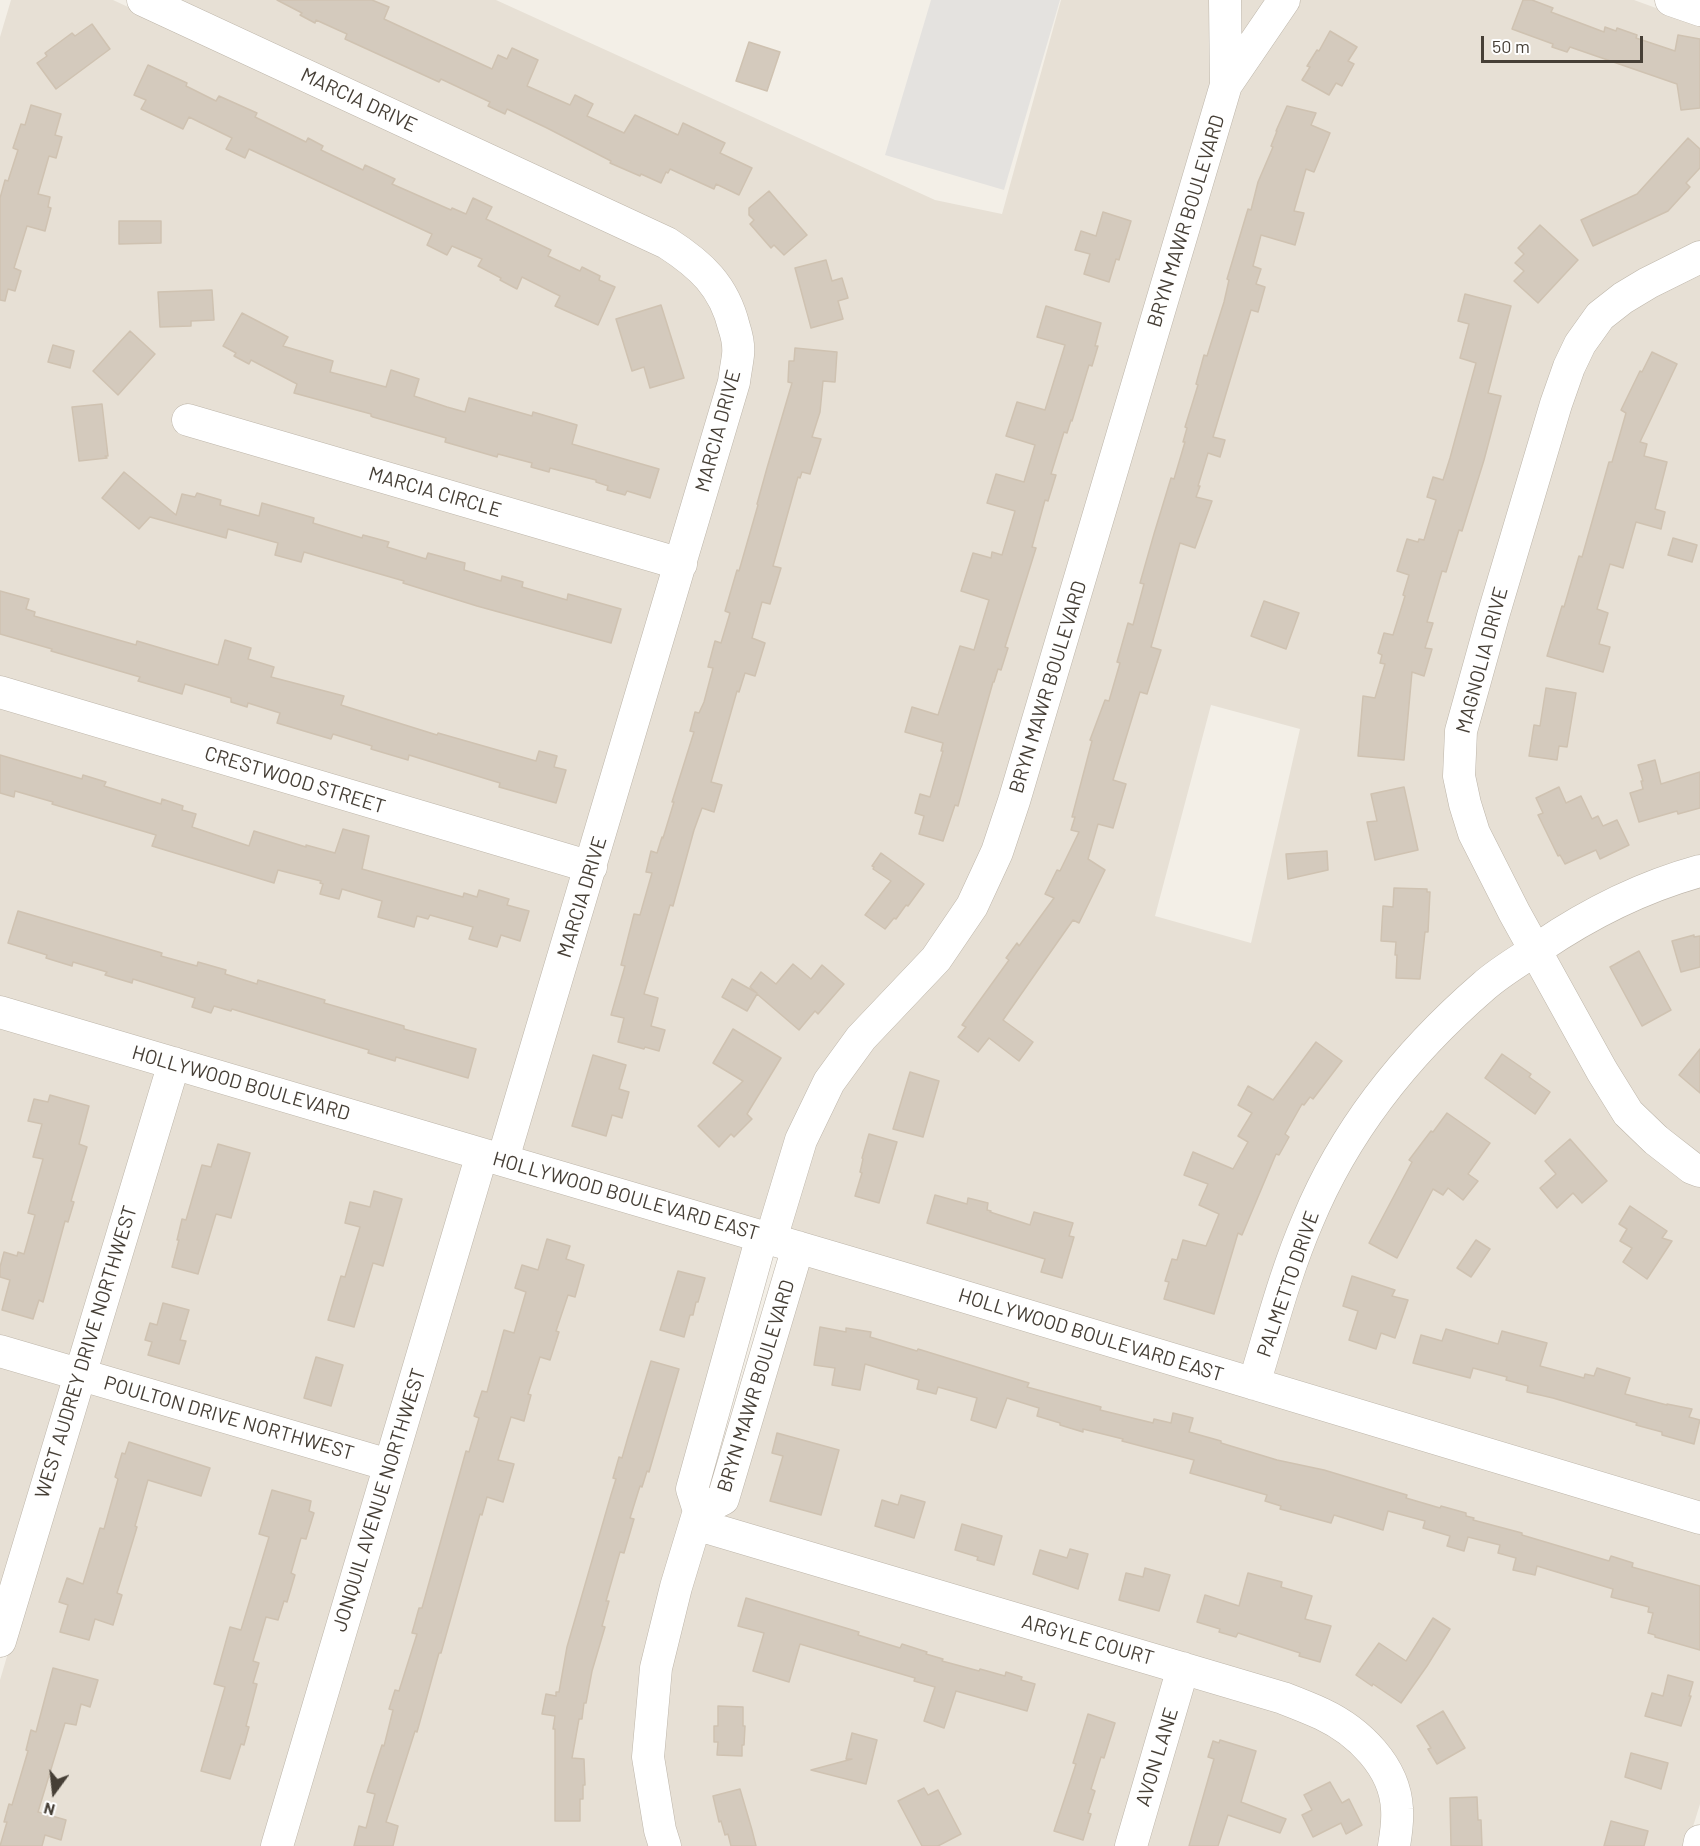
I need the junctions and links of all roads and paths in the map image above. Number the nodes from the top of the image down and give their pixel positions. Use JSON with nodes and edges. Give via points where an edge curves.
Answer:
{"nodes":[{"id":1,"x":143,"y":0,"type":"edge"},
{"id":2,"x":1225,"y":0,"type":"edge"},
{"id":3,"x":1284,"y":0,"type":"edge"},
{"id":4,"x":1671,"y":0,"type":"edge"},
{"id":5,"x":1700,"y":10,"type":"edge"},
{"id":6,"x":1226,"y":85,"type":"junction"},
{"id":7,"x":1700,"y":257,"type":"edge"},
{"id":8,"x":188,"y":420,"type":"dead end"},
{"id":9,"x":681,"y":564,"type":"junction"},
{"id":10,"x":0,"y":692,"type":"edge"},
{"id":11,"x":591,"y":867,"type":"junction"},
{"id":12,"x":1700,"y":871,"type":"edge"},
{"id":13,"x":1535,"y":950,"type":"junction"},
{"id":14,"x":0,"y":1011,"type":"edge"},
{"id":15,"x":174,"y":1063,"type":"junction"},
{"id":16,"x":492,"y":1156,"type":"junction"},
{"id":17,"x":1700,"y":1171,"type":"edge"},
{"id":18,"x":777,"y":1241,"type":"junction"},
{"id":19,"x":0,"y":1351,"type":"edge"},
{"id":20,"x":79,"y":1374,"type":"junction"},
{"id":21,"x":1254,"y":1384,"type":"junction"},
{"id":22,"x":389,"y":1465,"type":"junction"},
{"id":23,"x":697,"y":1518,"type":"junction"},
{"id":24,"x":1700,"y":1518,"type":"edge"},
{"id":25,"x":0,"y":1641,"type":"edge"},
{"id":26,"x":1183,"y":1668,"type":"junction"},
{"id":27,"x":1700,"y":1841,"type":"edge"},
{"id":28,"x":277,"y":1846,"type":"edge"},
{"id":29,"x":665,"y":1846,"type":"edge"},
{"id":30,"x":1131,"y":1846,"type":"edge"},
{"id":31,"x":1394,"y":1846,"type":"edge"},
{"id":32,"x":1699,"y":1846,"type":"edge"}],
"edges":[{"from":1,"to":9,"type":"street","name":"MARCIA DRIVE","via":[[667,243],[706,273],[731,314],[738,353],[734,382]]},
{"from":2,"to":6,"type":"street","name":"BRYN MAWR BOULEVARD"},
{"from":3,"to":6,"type":"street","name":"BRYN MAWR BOULEVARD"},
{"from":4,"to":5,"type":"street"},
{"from":6,"to":18,"type":"street","name":"BRYN MAWR BOULEVARD","via":[[997,852],[972,906],[936,959],[861,1038],[829,1082],[801,1140]]},
{"from":7,"to":13,"type":"street","name":"MAGNOLIA DRIVE","via":[[1623,298],[1600,316],[1580,344],[1556,404],[1461,731],[1459,776],[1471,823]]},
{"from":8,"to":9,"type":"street","name":"MARCIA CIRCLE"},
{"from":9,"to":11,"type":"street","name":"MARCIA DRIVE"},
{"from":10,"to":11,"type":"street","name":"CRESTWOOD STREET"},
{"from":11,"to":16,"type":"street","name":"MARCIA DRIVE"},
{"from":12,"to":13,"type":"street","name":"PALMETTO DRIVE","via":[[1633,894],[1575,923]]},
{"from":13,"to":17,"type":"street","name":"MAGNOLIA DRIVE","via":[[1628,1113],[1656,1140]]},
{"from":13,"to":21,"type":"street","name":"PALMETTO DRIVE","via":[[1486,984],[1431,1034],[1362,1120],[1308,1218]]},
{"from":14,"to":15,"type":"street","name":"HOLLYWOOD BOULEVARD"},
{"from":15,"to":16,"type":"street","name":"HOLLYWOOD BOULEVARD"},
{"from":15,"to":20,"type":"street","name":"WEST AUDREY DRIVE NORTHWEST"},
{"from":16,"to":18,"type":"street","name":"HOLLYWOOD BOULEVARD EAST"},
{"from":16,"to":22,"type":"street","name":"JONQUIL AVENUE NORTHWEST"},
{"from":18,"to":21,"type":"street","name":"HOLLYWOOD BOULEVARD EAST"},
{"from":18,"to":23,"type":"street","name":"BRYN MAWR BOULEVARD","via":[[723,1499]]},
{"from":19,"to":20,"type":"street","name":"POULTON DRIVE NORTHWEST"},
{"from":20,"to":22,"type":"street","name":"POULTON DRIVE NORTHWEST"},
{"from":20,"to":25,"type":"street","name":"WEST AUDREY DRIVE NORTHWEST"},
{"from":21,"to":24,"type":"street","name":"HOLLYWOOD BOULEVARD EAST"},
{"from":22,"to":28,"type":"street","name":"JONQUIL AVENUE NORTHWEST"},
{"from":23,"to":26,"type":"street","name":"ARGYLE COURT"},
{"from":23,"to":29,"type":"street","via":[[656,1668],[648,1757]]},
{"from":26,"to":30,"type":"street","name":"AVON LANE"},
{"from":26,"to":31,"type":"street","name":"ARGYLE COURT","via":[[1283,1698],[1349,1730],[1373,1751],[1389,1778],[1397,1807]]},
{"from":27,"to":32,"type":"street"}]}
